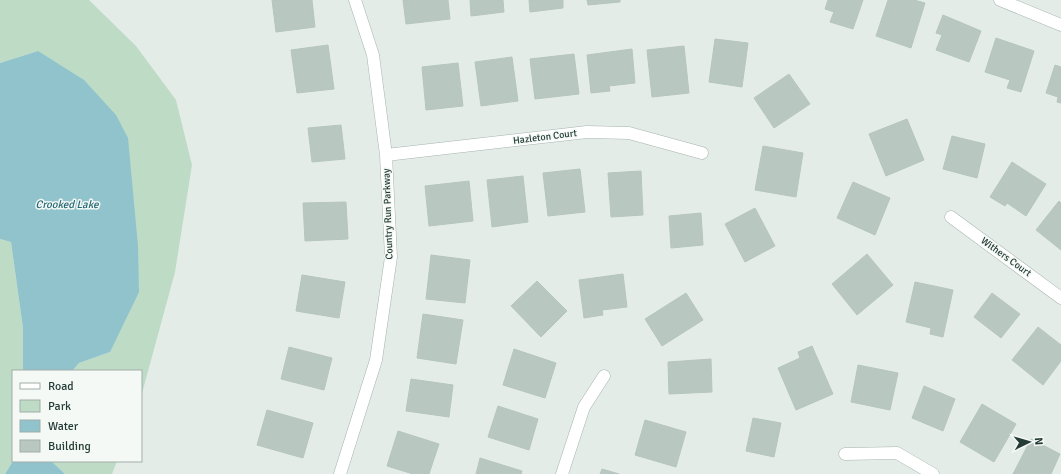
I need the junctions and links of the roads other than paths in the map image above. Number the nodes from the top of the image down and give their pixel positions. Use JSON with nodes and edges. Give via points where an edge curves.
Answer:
{"nodes":[{"id":1,"x":355,"y":0,"type":"edge"},
{"id":2,"x":1000,"y":0,"type":"edge"},
{"id":3,"x":1061,"y":25,"type":"edge"},
{"id":4,"x":702,"y":153,"type":"dead end"},
{"id":5,"x":386,"y":155,"type":"junction"},
{"id":6,"x":951,"y":217,"type":"dead end"},
{"id":7,"x":1061,"y":298,"type":"edge"},
{"id":8,"x":604,"y":376,"type":"dead end"},
{"id":9,"x":845,"y":454,"type":"dead end"},
{"id":10,"x":340,"y":474,"type":"edge"},
{"id":11,"x":562,"y":474,"type":"edge"},
{"id":12,"x":933,"y":474,"type":"edge"}],
"edges":[{"from":1,"to":5,"type":"street","name":"Country Run Parkway","via":[[373,55]]},
{"from":2,"to":3,"type":"street"},
{"from":4,"to":5,"type":"street","name":"Hazleton Court","via":[[629,133],[587,132]]},
{"from":5,"to":10,"type":"street","name":"Country Run Parkway","via":[[391,257],[376,360]]},
{"from":6,"to":7,"type":"street","name":"Withers Court"},
{"from":8,"to":11,"type":"street","via":[[584,407]]},
{"from":9,"to":12,"type":"street","via":[[897,453]]}]}
